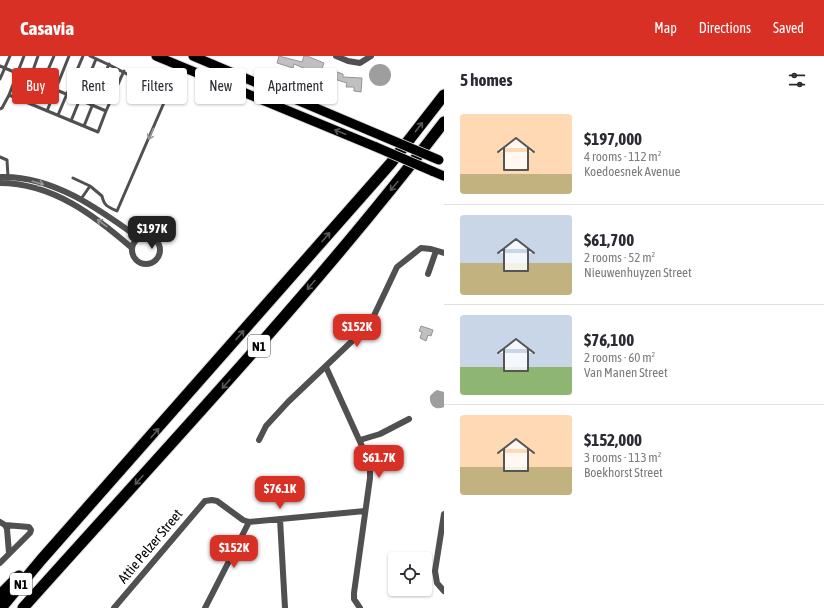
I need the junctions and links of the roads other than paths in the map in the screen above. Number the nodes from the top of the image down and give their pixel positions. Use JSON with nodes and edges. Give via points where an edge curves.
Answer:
{"nodes":[{"id":1,"x":10,"y":56,"type":"edge"},
{"id":2,"x":24,"y":56,"type":"edge"},
{"id":3,"x":38,"y":56,"type":"edge"},
{"id":4,"x":54,"y":56,"type":"edge"},
{"id":5,"x":69,"y":56,"type":"edge"},
{"id":6,"x":83,"y":56,"type":"edge"},
{"id":7,"x":90,"y":56,"type":"edge"},
{"id":8,"x":156,"y":56,"type":"edge"},
{"id":9,"x":193,"y":56,"type":"edge"},
{"id":10,"x":336,"y":56,"type":"edge"},
{"id":11,"x":371,"y":56,"type":"edge"},
{"id":12,"x":96,"y":59,"type":"junction"},
{"id":13,"x":109,"y":64,"type":"junction"},
{"id":14,"x":0,"y":66,"type":"edge"},
{"id":15,"x":5,"y":68,"type":"junction"},
{"id":16,"x":19,"y":68,"type":"edge"},
{"id":17,"x":34,"y":68,"type":"edge"},
{"id":18,"x":49,"y":68,"type":"edge"},
{"id":19,"x":78,"y":68,"type":"edge"},
{"id":20,"x":92,"y":68,"type":"edge"},
{"id":21,"x":12,"y":71,"type":"edge"},
{"id":22,"x":124,"y":71,"type":"junction"},
{"id":23,"x":0,"y":79,"type":"edge"},
{"id":24,"x":59,"y":80,"type":"edge"},
{"id":25,"x":12,"y":85,"type":"edge"},
{"id":26,"x":8,"y":94,"type":"junction"},
{"id":27,"x":444,"y":95,"type":"edge"},
{"id":28,"x":12,"y":96,"type":"edge"},
{"id":29,"x":67,"y":97,"type":"edge"},
{"id":30,"x":49,"y":104,"type":"edge"},
{"id":31,"x":78,"y":104,"type":"edge"},
{"id":32,"x":88,"y":104,"type":"edge"},
{"id":33,"x":33,"y":105,"type":"edge"},
{"id":34,"x":92,"y":106,"type":"junction"},
{"id":35,"x":0,"y":109,"type":"edge"},
{"id":36,"x":47,"y":110,"type":"junction"},
{"id":37,"x":106,"y":111,"type":"junction"},
{"id":38,"x":58,"y":115,"type":"junction"},
{"id":39,"x":71,"y":121,"type":"junction"},
{"id":40,"x":444,"y":122,"type":"edge"},
{"id":41,"x":84,"y":126,"type":"junction"},
{"id":42,"x":0,"y":157,"type":"edge"},
{"id":43,"x":441,"y":161,"type":"edge"},
{"id":44,"x":444,"y":176,"type":"edge"},
{"id":45,"x":0,"y":177,"type":"edge"},
{"id":46,"x":8,"y":177,"type":"junction"},
{"id":47,"x":73,"y":178,"type":"dead end"},
{"id":48,"x":0,"y":184,"type":"edge"},
{"id":49,"x":90,"y":186,"type":"junction"},
{"id":50,"x":81,"y":199,"type":"junction"},
{"id":51,"x":139,"y":238,"type":"junction"},
{"id":52,"x":132,"y":248,"type":"junction"},
{"id":53,"x":436,"y":251,"type":"junction"},
{"id":54,"x":444,"y":254,"type":"edge"},
{"id":55,"x":428,"y":274,"type":"dead end"},
{"id":56,"x":326,"y":367,"type":"junction"},
{"id":57,"x":409,"y":419,"type":"dead end"},
{"id":58,"x":259,"y":440,"type":"dead end"},
{"id":59,"x":360,"y":440,"type":"junction"},
{"id":60,"x":129,"y":462,"type":"junction"},
{"id":61,"x":365,"y":511,"type":"junction"},
{"id":62,"x":444,"y":514,"type":"edge"},
{"id":63,"x":280,"y":519,"type":"junction"},
{"id":64,"x":249,"y":522,"type":"junction"},
{"id":65,"x":3,"y":523,"type":"edge"},
{"id":66,"x":9,"y":553,"type":"junction"},
{"id":67,"x":64,"y":562,"type":"junction"},
{"id":68,"x":0,"y":563,"type":"edge"},
{"id":69,"x":444,"y":591,"type":"edge"},
{"id":70,"x":0,"y":595,"type":"edge"},
{"id":71,"x":0,"y":608,"type":"edge"},
{"id":72,"x":23,"y":608,"type":"edge"},
{"id":73,"x":31,"y":608,"type":"edge"},
{"id":74,"x":114,"y":608,"type":"edge"},
{"id":75,"x":204,"y":608,"type":"edge"},
{"id":76,"x":285,"y":608,"type":"edge"},
{"id":77,"x":360,"y":608,"type":"edge"}],
"edges":[{"from":1,"to":15,"type":"lane"},
{"from":2,"to":16,"type":"lane"},
{"from":3,"to":17,"type":"lane"},
{"from":4,"to":18,"type":"lane"},
{"from":5,"to":24,"type":"lane"},
{"from":6,"to":19,"type":"lane"},
{"from":7,"to":12,"type":"lane"},
{"from":44,"to":8,"type":"main road","one_way":true,"bridge":true},
{"from":9,"to":43,"type":"main road","bridge":true},
{"from":10,"to":11,"type":"street","via":[[360,63]]},
{"from":12,"to":13,"type":"lane"},
{"from":12,"to":20,"type":"lane"},
{"from":13,"to":22,"type":"lane"},
{"from":13,"to":34,"type":"lane"},
{"from":14,"to":15,"type":"lane"},
{"from":15,"to":21,"type":"lane"},
{"from":15,"to":23,"type":"lane"},
{"from":22,"to":37,"type":"lane"},
{"from":22,"to":49,"type":"lane","one_way":true,"via":[[166,98],[117,211],[107,206],[102,196]]},
{"from":25,"to":26,"type":"lane"},
{"from":26,"to":28,"type":"lane"},
{"from":26,"to":35,"type":"lane"},
{"from":60,"to":27,"type":"highway","number":"N1","one_way":true,"via":[[391,163]]},
{"from":29,"to":38,"type":"lane"},
{"from":30,"to":36,"type":"lane"},
{"from":31,"to":39,"type":"lane"},
{"from":32,"to":34,"type":"lane"},
{"from":33,"to":36,"type":"lane"},
{"from":34,"to":37,"type":"lane"},
{"from":34,"to":41,"type":"lane"},
{"from":36,"to":38,"type":"lane"},
{"from":37,"to":41,"type":"lane","via":[[98,132]]},
{"from":38,"to":39,"type":"lane"},
{"from":39,"to":41,"type":"lane"},
{"from":40,"to":67,"type":"highway","number":"N1","one_way":true,"via":[[400,180],[244,363]]},
{"from":42,"to":46,"type":"lane","via":[[7,160]]},
{"from":45,"to":46,"type":"street"},
{"from":46,"to":50,"type":"street","one_way":true,"via":[[39,182]]},
{"from":47,"to":49,"type":"lane"},
{"from":52,"to":48,"type":"street","one_way":true,"via":[[109,228],[75,205],[38,189],[20,184]]},
{"from":49,"to":50,"type":"lane"},
{"from":50,"to":51,"type":"street"},
{"from":51,"to":52,"type":"street"},
{"from":51,"to":52,"type":"street","via":[[147,236],[158,242],[161,251],[157,260],[149,265],[139,263],[133,256]]},
{"from":53,"to":54,"type":"street"},
{"from":53,"to":55,"type":"street"},
{"from":53,"to":56,"type":"street","via":[[422,248],[397,267],[370,324]]},
{"from":56,"to":58,"type":"street","via":[[288,402],[266,426]]},
{"from":56,"to":59,"type":"street"},
{"from":57,"to":59,"type":"street","via":[[380,434]]},
{"from":59,"to":61,"type":"street","via":[[371,472]]},
{"from":60,"to":70,"type":"highway"},
{"from":60,"to":71,"type":"highway","number":"N1"},
{"from":61,"to":63,"type":"street"},
{"from":61,"to":77,"type":"street","via":[[354,593],[354,599]]},
{"from":62,"to":69,"type":"street","via":[[435,571],[437,583]]},
{"from":63,"to":64,"type":"street"},
{"from":63,"to":76,"type":"street"},
{"from":64,"to":74,"type":"street","name":"Attie Pelzer Street","via":[[217,501],[205,500]]},
{"from":64,"to":75,"type":"street"},
{"from":65,"to":66,"type":"street"},
{"from":65,"to":66,"type":"street","via":[[29,527],[31,530]]},
{"from":66,"to":68,"type":"street"},
{"from":67,"to":72,"type":"highway","number":"N1"},
{"from":67,"to":73,"type":"highway"}]}
